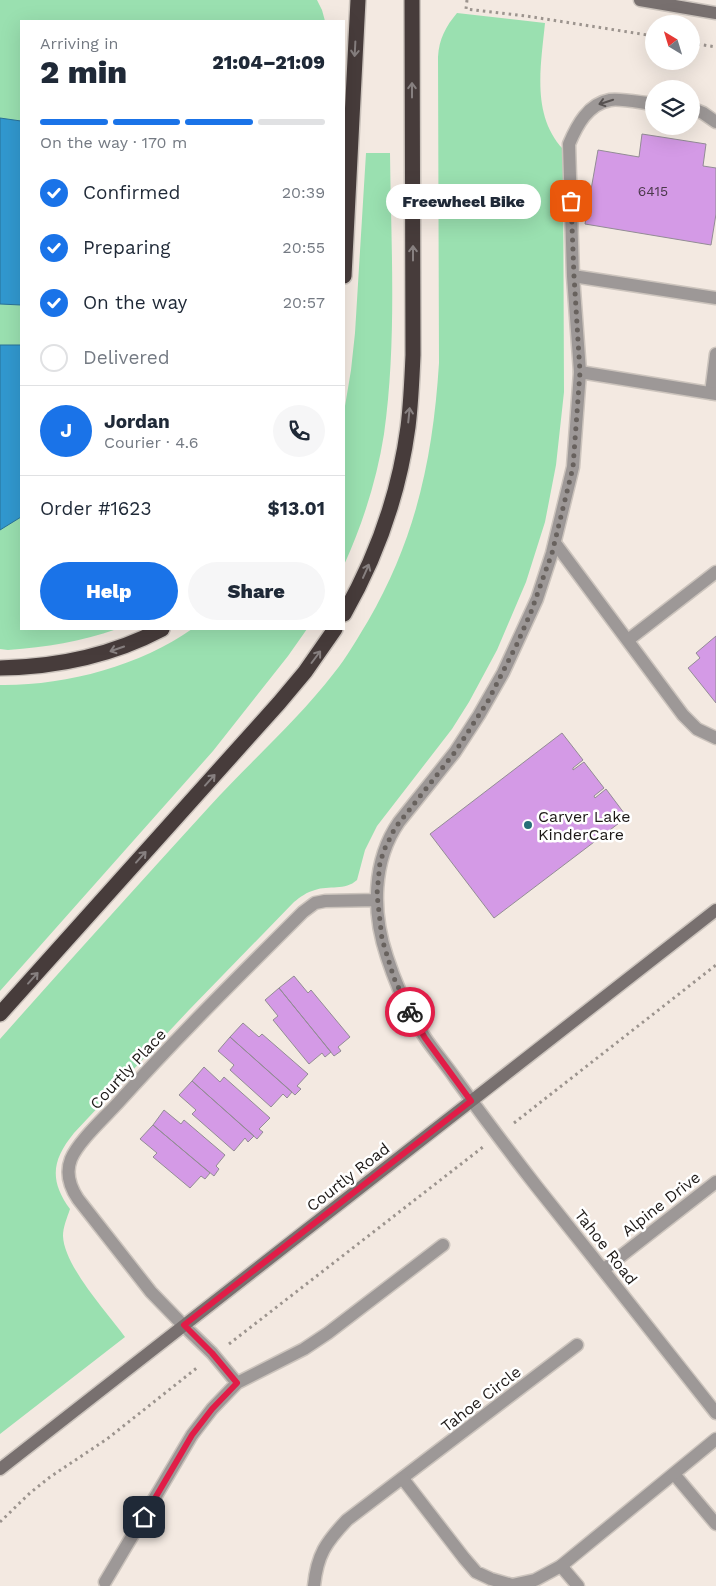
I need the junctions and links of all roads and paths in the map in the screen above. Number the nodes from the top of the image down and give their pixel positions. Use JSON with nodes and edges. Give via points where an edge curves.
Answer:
{"nodes":[{"id":1,"x":358,"y":0,"type":"edge"},
{"id":2,"x":412,"y":0,"type":"edge"},
{"id":3,"x":466,"y":0,"type":"edge"},
{"id":4,"x":640,"y":0,"type":"edge"},
{"id":5,"x":716,"y":13,"type":"edge"},
{"id":6,"x":645,"y":35,"type":"edge"},
{"id":7,"x":700,"y":44,"type":"edge"},
{"id":8,"x":716,"y":47,"type":"edge"},
{"id":9,"x":645,"y":103,"type":"edge"},
{"id":10,"x":700,"y":112,"type":"edge"},
{"id":11,"x":716,"y":122,"type":"edge"},
{"id":12,"x":345,"y":256,"type":"edge"},
{"id":13,"x":574,"y":276,"type":"junction"},
{"id":14,"x":716,"y":298,"type":"edge"},
{"id":15,"x":716,"y":354,"type":"edge"},
{"id":16,"x":580,"y":372,"type":"junction"},
{"id":17,"x":714,"y":393,"type":"edge"},
{"id":18,"x":555,"y":542,"type":"junction"},
{"id":19,"x":716,"y":572,"type":"edge"},
{"id":20,"x":345,"y":612,"type":"edge"},
{"id":21,"x":160,"y":630,"type":"edge"},
{"id":22,"x":334,"y":630,"type":"edge"},
{"id":23,"x":628,"y":640,"type":"junction"},
{"id":24,"x":0,"y":668,"type":"edge"},
{"id":25,"x":716,"y":738,"type":"edge"},
{"id":26,"x":377,"y":900,"type":"junction"},
{"id":27,"x":716,"y":910,"type":"edge"},
{"id":28,"x":716,"y":965,"type":"edge"},
{"id":29,"x":0,"y":1014,"type":"edge"},
{"id":30,"x":471,"y":1101,"type":"junction"},
{"id":31,"x":497,"y":1136,"type":"junction"},
{"id":32,"x":716,"y":1182,"type":"edge"},
{"id":33,"x":443,"y":1245,"type":"dead end"},
{"id":34,"x":603,"y":1270,"type":"junction"},
{"id":35,"x":184,"y":1325,"type":"junction"},
{"id":36,"x":578,"y":1345,"type":"dead end"},
{"id":37,"x":214,"y":1355,"type":"junction"},
{"id":38,"x":237,"y":1383,"type":"junction"},
{"id":39,"x":716,"y":1413,"type":"edge"},
{"id":40,"x":716,"y":1439,"type":"edge"},
{"id":41,"x":0,"y":1469,"type":"edge"},
{"id":42,"x":674,"y":1474,"type":"junction"},
{"id":43,"x":403,"y":1479,"type":"junction"},
{"id":44,"x":0,"y":1522,"type":"edge"},
{"id":45,"x":716,"y":1524,"type":"edge"},
{"id":46,"x":561,"y":1566,"type":"junction"},
{"id":47,"x":106,"y":1582,"type":"dead end"},
{"id":48,"x":489,"y":1583,"type":"edge"},
{"id":49,"x":314,"y":1586,"type":"edge"},
{"id":50,"x":578,"y":1586,"type":"edge"}],
"edges":[{"from":1,"to":12,"type":"highway","one_way":true},
{"from":20,"to":2,"type":"highway","one_way":true,"via":[[367,570],[389,512],[402,465],[410,414],[413,355]]},
{"from":3,"to":6,"type":"path","via":[[466,9]]},
{"from":4,"to":5,"type":"street"},
{"from":7,"to":8,"type":"path"},
{"from":9,"to":13,"type":"street","name":"Tahoe Road","one_way":true,"via":[[612,99],[600,103],[576,126],[569,144]]},
{"from":10,"to":11,"type":"street"},
{"from":13,"to":14,"type":"street"},
{"from":13,"to":16,"type":"street","name":"Tahoe Road"},
{"from":15,"to":17,"type":"street"},
{"from":16,"to":17,"type":"street"},
{"from":16,"to":18,"type":"street","name":"Tahoe Road","via":[[573,467]]},
{"from":18,"to":23,"type":"street"},
{"from":18,"to":26,"type":"street","name":"Tahoe Road","via":[[531,612],[492,694],[455,752],[399,822],[388,841],[379,871]]},
{"from":19,"to":23,"type":"street"},
{"from":21,"to":24,"type":"highway","one_way":true,"via":[[123,647],[78,660],[35,667]]},
{"from":29,"to":22,"type":"highway","one_way":true,"via":[[279,703]]},
{"from":23,"to":25,"type":"street","via":[[683,716]]},
{"from":26,"to":30,"type":"street","name":"Tahoe Road","via":[[382,939],[399,989],[425,1038]]},
{"from":26,"to":35,"type":"street","name":"Courtly Place","via":[[325,901],[303,912],[128,1091],[76,1149],[70,1161],[68,1179],[78,1199],[151,1292]]},
{"from":27,"to":30,"type":"street","name":"Courtly Road"},
{"from":28,"to":31,"type":"path"},
{"from":30,"to":31,"type":"street","name":"Tahoe Road"},
{"from":30,"to":35,"type":"street","name":"Courtly Road"},
{"from":31,"to":34,"type":"street","name":"Tahoe Road"},
{"from":31,"to":37,"type":"path"},
{"from":32,"to":34,"type":"street","name":"Alpine Drive"},
{"from":33,"to":38,"type":"street","via":[[304,1349]]},
{"from":34,"to":39,"type":"street","name":"Tahoe Road"},
{"from":35,"to":37,"type":"street","name":"Courtly Place"},
{"from":35,"to":41,"type":"street","name":"Courtly Road"},
{"from":36,"to":43,"type":"street","name":"Tahoe Circle"},
{"from":37,"to":38,"type":"street","name":"Courtly Place"},
{"from":37,"to":44,"type":"path","via":[[107,1439],[50,1477]]},
{"from":38,"to":47,"type":"street","via":[[192,1435]]},
{"from":40,"to":42,"type":"street"},
{"from":42,"to":45,"type":"street"},
{"from":42,"to":46,"type":"street"},
{"from":43,"to":48,"type":"street","via":[[464,1558]]},
{"from":43,"to":49,"type":"street","name":"Tahoe Circle","via":[[348,1520],[332,1537],[320,1555]]},
{"from":46,"to":48,"type":"street","via":[[535,1580],[512,1585]]},
{"from":46,"to":50,"type":"street"}]}
